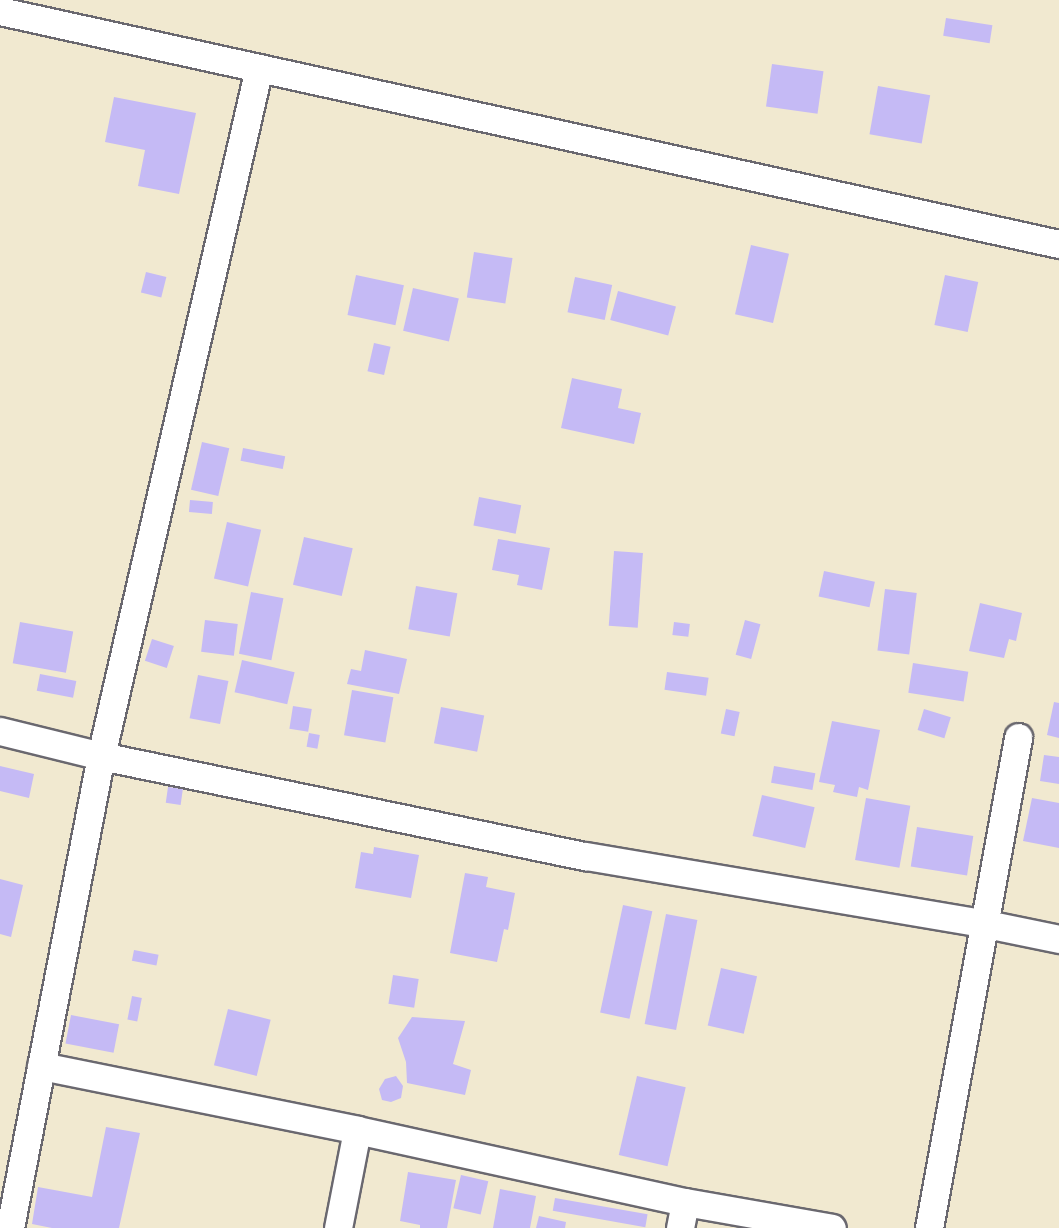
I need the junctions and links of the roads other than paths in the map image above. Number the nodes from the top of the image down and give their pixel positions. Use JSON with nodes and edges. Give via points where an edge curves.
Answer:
{"nodes":[{"id":1,"x":0,"y":11,"type":"edge"},
{"id":2,"x":259,"y":68,"type":"junction"},
{"id":3,"x":1059,"y":244,"type":"edge"},
{"id":4,"x":0,"y":731,"type":"edge"},
{"id":5,"x":1018,"y":737,"type":"dead end"},
{"id":6,"x":101,"y":756,"type":"junction"},
{"id":7,"x":986,"y":924,"type":"junction"},
{"id":8,"x":1059,"y":939,"type":"edge"},
{"id":9,"x":41,"y":1066,"type":"junction"},
{"id":10,"x":357,"y":1130,"type":"junction"},
{"id":11,"x":685,"y":1202,"type":"junction"},
{"id":12,"x":8,"y":1220,"type":"edge"},
{"id":13,"x":338,"y":1228,"type":"edge"},
{"id":14,"x":680,"y":1228,"type":"edge"},
{"id":15,"x":832,"y":1228,"type":"edge"},
{"id":16,"x":929,"y":1228,"type":"edge"}],
"edges":[{"from":1,"to":2,"type":"street"},
{"from":2,"to":3,"type":"street"},
{"from":2,"to":6,"type":"street"},
{"from":4,"to":6,"type":"street"},
{"from":5,"to":7,"type":"street"},
{"from":6,"to":7,"type":"street","via":[[586,856]]},
{"from":6,"to":9,"type":"street"},
{"from":7,"to":8,"type":"street"},
{"from":7,"to":16,"type":"street"},
{"from":9,"to":10,"type":"street"},
{"from":9,"to":12,"type":"street"},
{"from":10,"to":11,"type":"street"},
{"from":10,"to":13,"type":"street"},
{"from":11,"to":14,"type":"street"},
{"from":11,"to":15,"type":"street"}]}
